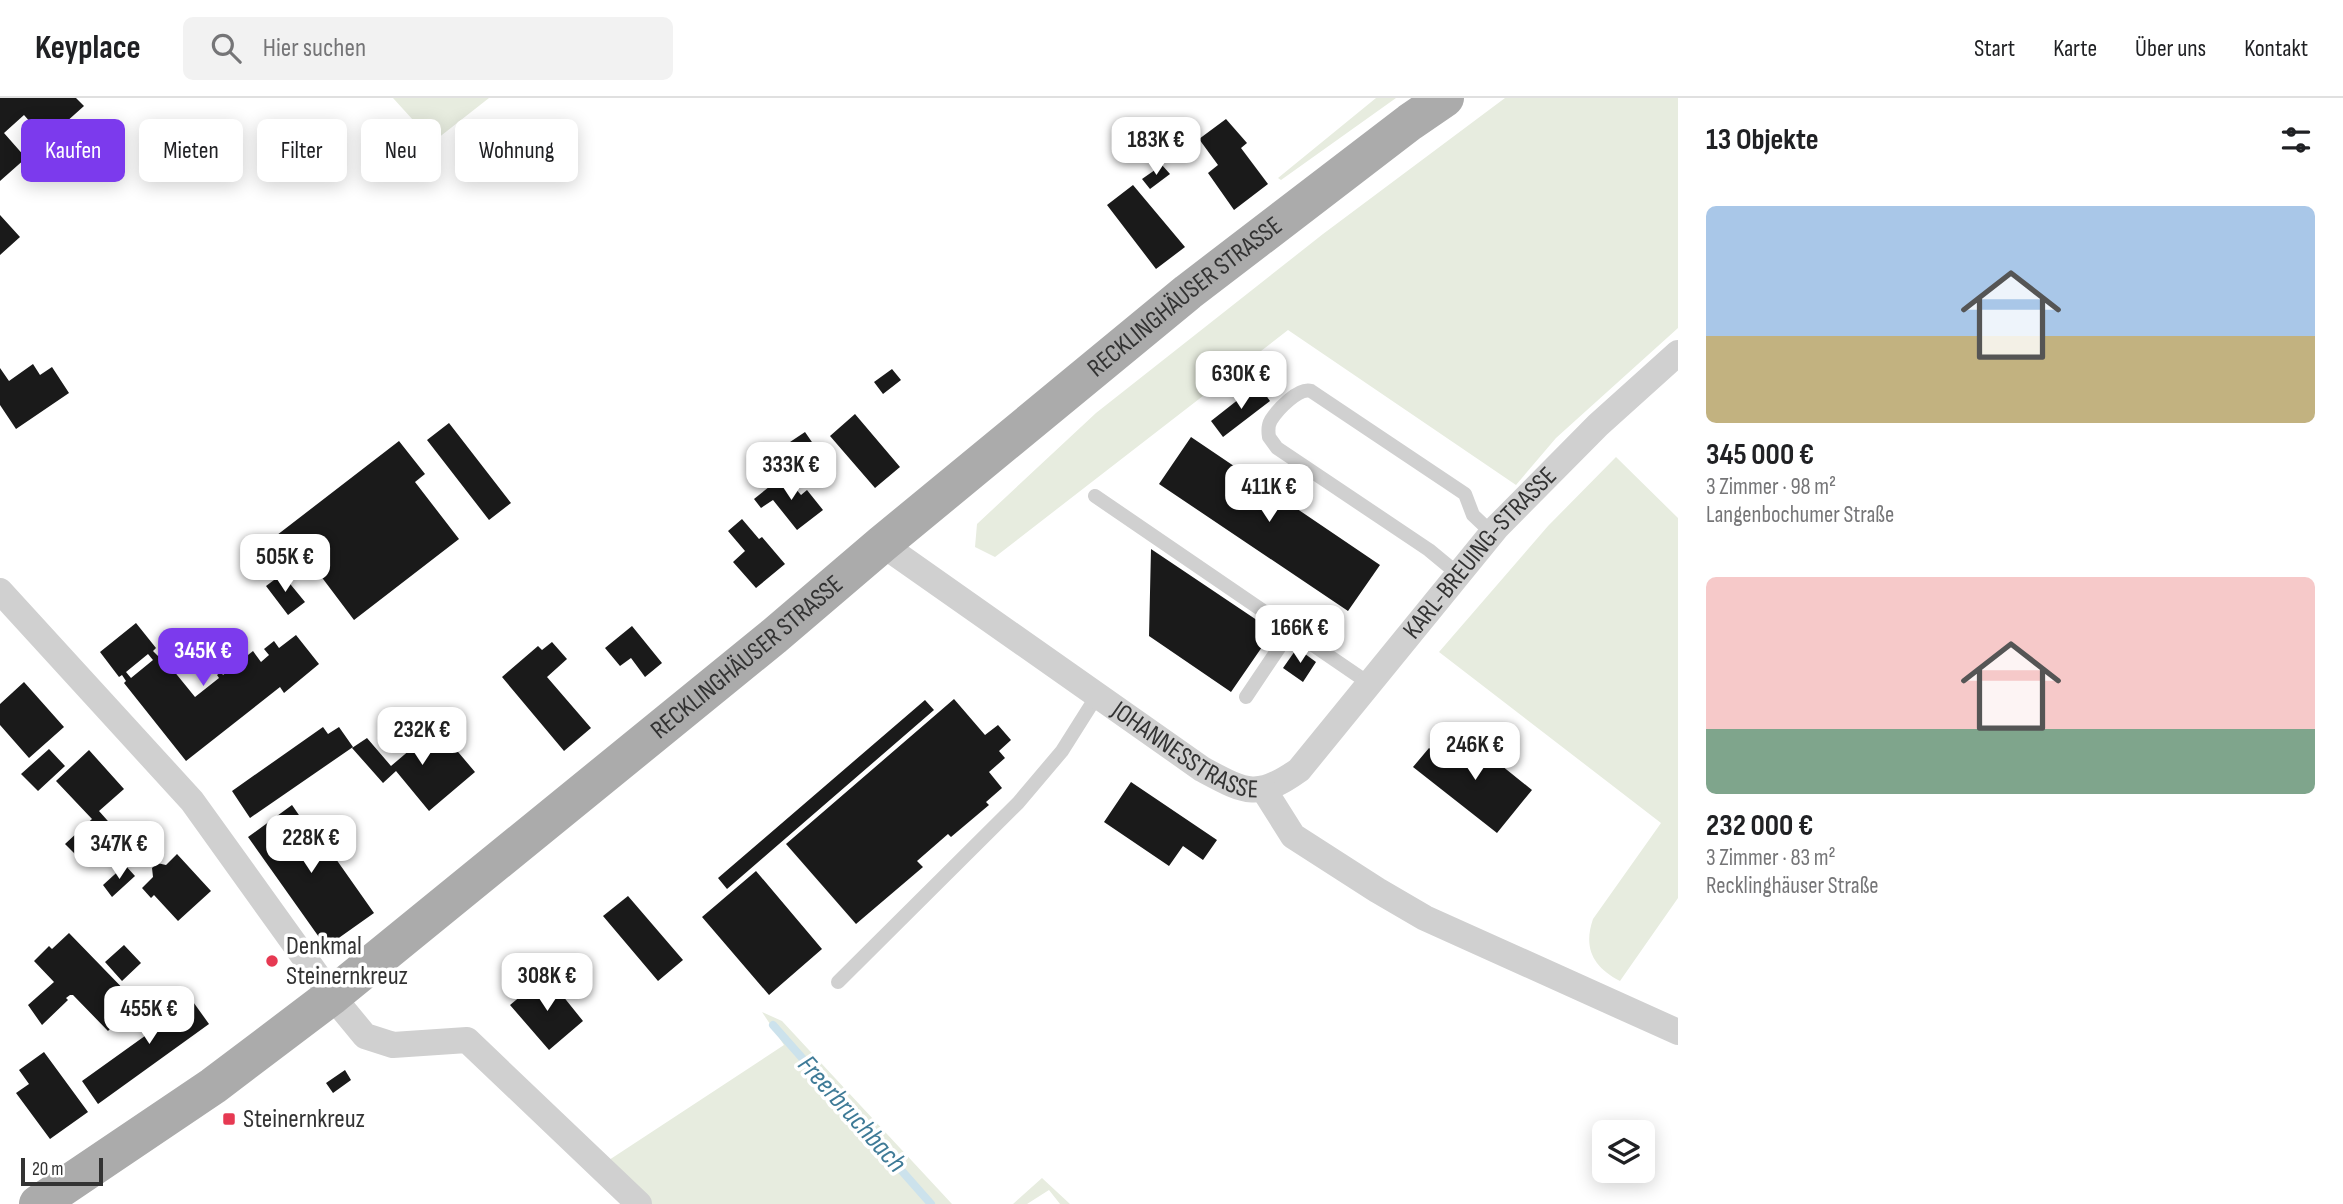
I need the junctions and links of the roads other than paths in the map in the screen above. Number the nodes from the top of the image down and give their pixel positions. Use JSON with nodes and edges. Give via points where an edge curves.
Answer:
{"nodes":[{"id":1,"x":1445,"y":98,"type":"edge"},
{"id":2,"x":1678,"y":353,"type":"edge"},
{"id":3,"x":1095,"y":496,"type":"dead end"},
{"id":4,"x":1492,"y":533,"type":"junction"},
{"id":5,"x":882,"y":544,"type":"junction"},
{"id":6,"x":1458,"y":574,"type":"junction"},
{"id":7,"x":0,"y":591,"type":"edge"},
{"id":8,"x":1291,"y":630,"type":"junction"},
{"id":9,"x":1370,"y":684,"type":"junction"},
{"id":10,"x":1098,"y":694,"type":"junction"},
{"id":11,"x":1246,"y":697,"type":"dead end"},
{"id":12,"x":1264,"y":790,"type":"junction"},
{"id":13,"x":838,"y":982,"type":"dead end"},
{"id":14,"x":332,"y":996,"type":"junction"},
{"id":15,"x":1678,"y":1032,"type":"edge"},
{"id":16,"x":38,"y":1204,"type":"edge"},
{"id":17,"x":639,"y":1204,"type":"edge"}],
"edges":[{"from":1,"to":5,"type":"main road","name":"RECKLINGHÄUSER STRASSE","via":[[1188,292]]},
{"from":2,"to":4,"type":"street","name":"KARL-BREUING-STRASSE","via":[[1598,425]]},
{"from":3,"to":8,"type":"lane"},
{"from":4,"to":6,"type":"street","name":"KARL-BREUING-STRASSE"},
{"from":4,"to":6,"type":"lane","via":[[1473,515],[1465,494],[1311,391],[1298,392],[1271,421],[1269,437],[1277,448]]},
{"from":5,"to":10,"type":"street","name":"JOHANNESSTRASSE"},
{"from":5,"to":14,"type":"main road","name":"RECKLINGHÄUSER STRASSE"},
{"from":6,"to":9,"type":"street","name":"KARL-BREUING-STRASSE"},
{"from":7,"to":14,"type":"street","via":[[192,800]]},
{"from":8,"to":9,"type":"lane"},
{"from":8,"to":11,"type":"lane"},
{"from":9,"to":12,"type":"street","name":"KARL-BREUING-STRASSE","via":[[1299,770]]},
{"from":10,"to":12,"type":"street","name":"JOHANNESSTRASSE","via":[[1202,769],[1239,789]]},
{"from":10,"to":13,"type":"lane","via":[[1062,751],[1018,803]]},
{"from":12,"to":15,"type":"street","name":"JOHANNESSTRASSE","via":[[1293,836],[1401,904]]},
{"from":14,"to":16,"type":"main road","name":"RECKLINGHÄUSER STRASSE","via":[[213,1086]]},
{"from":14,"to":17,"type":"street","via":[[365,1036],[393,1045],[467,1040]]}]}
